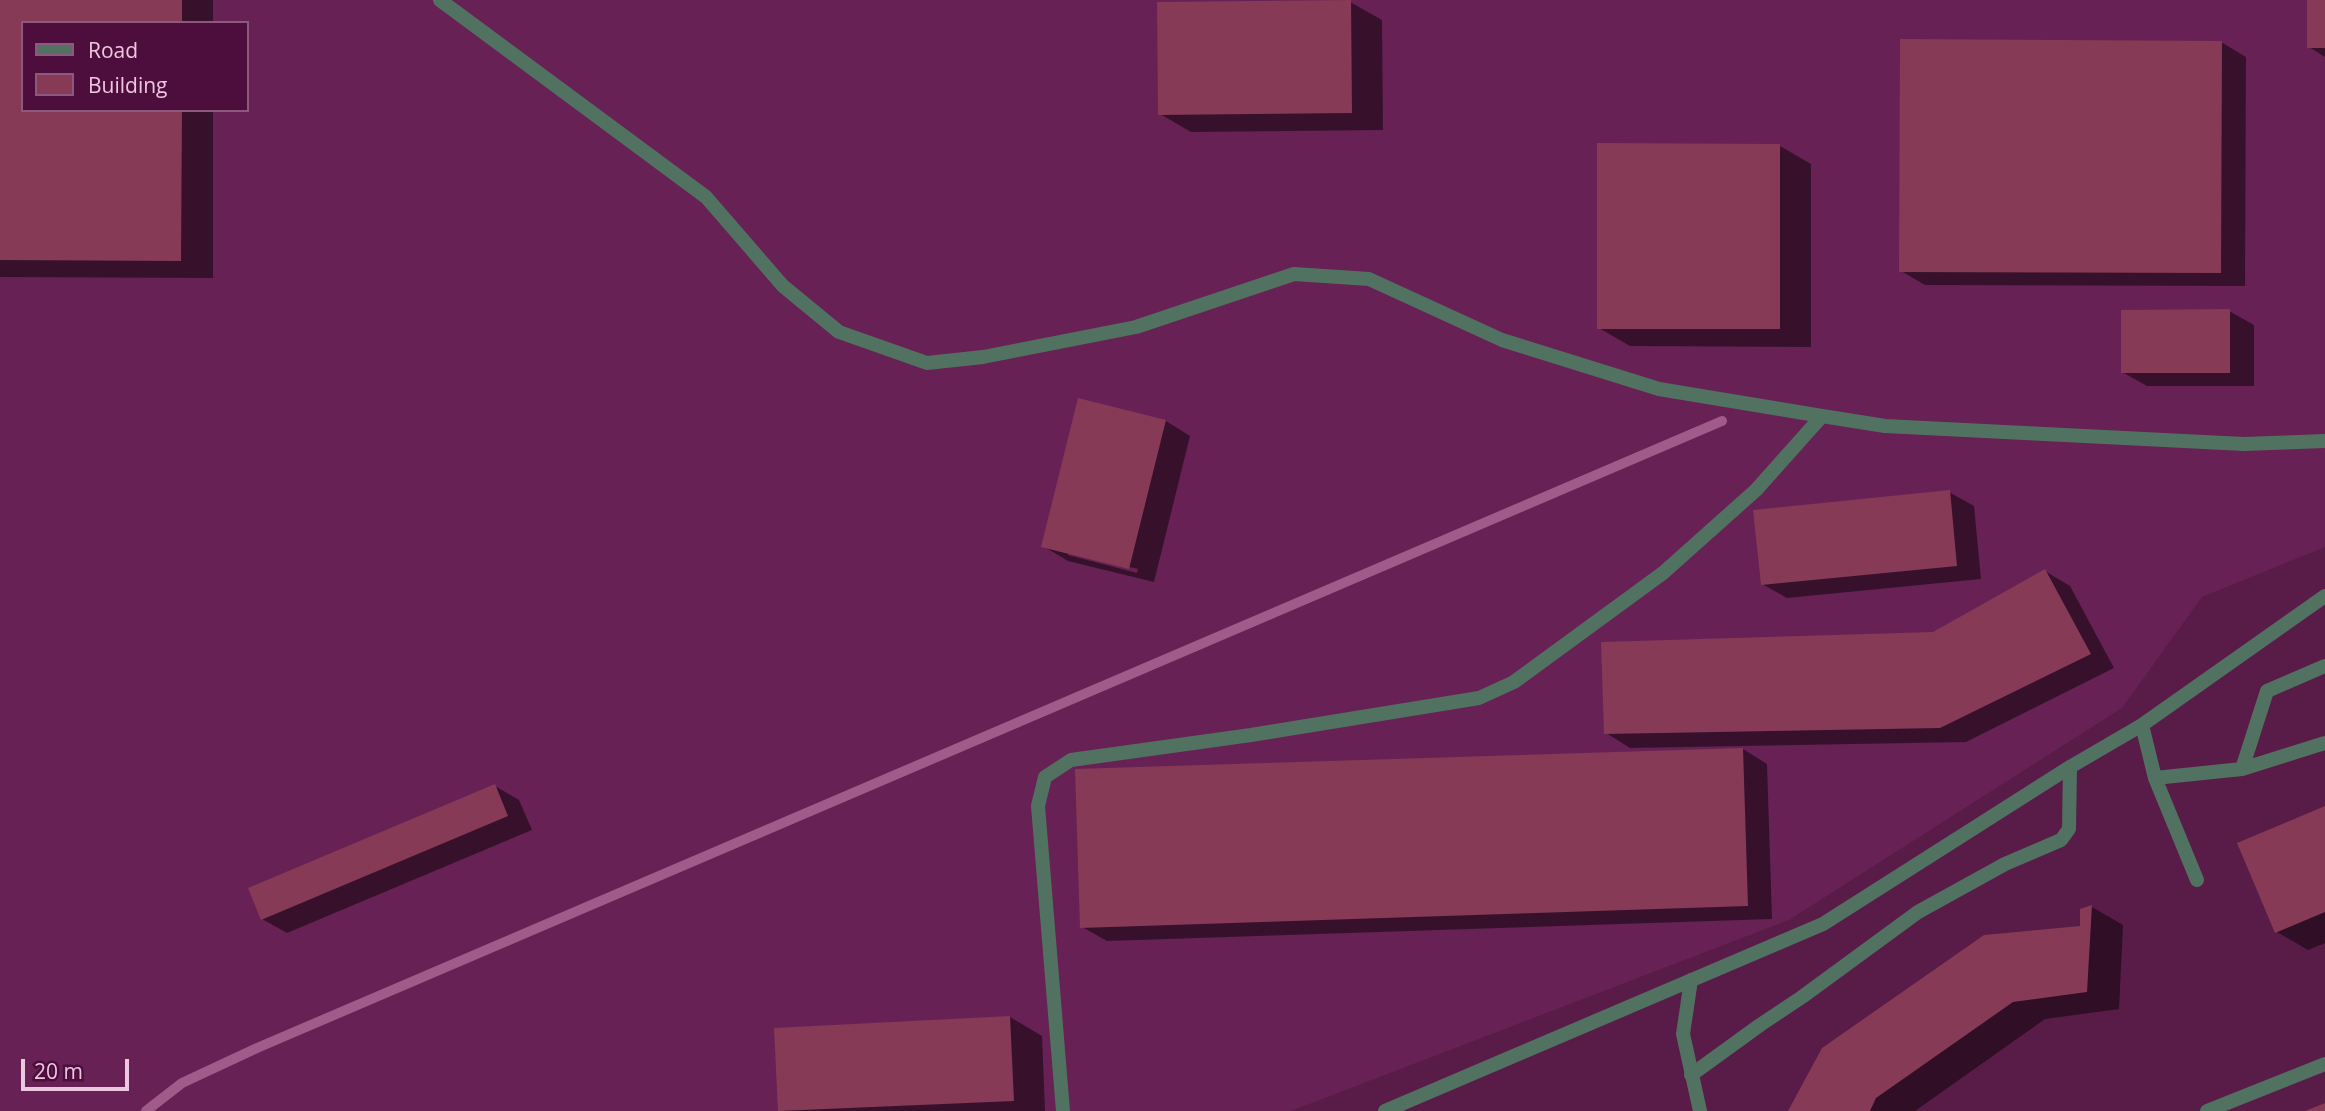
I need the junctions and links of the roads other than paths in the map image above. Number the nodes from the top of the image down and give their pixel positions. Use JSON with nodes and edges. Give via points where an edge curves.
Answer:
{"nodes":[{"id":1,"x":440,"y":0,"type":"edge"},
{"id":2,"x":1822,"y":416,"type":"junction"},
{"id":3,"x":2325,"y":441,"type":"edge"},
{"id":4,"x":2325,"y":596,"type":"edge"},
{"id":5,"x":2325,"y":666,"type":"edge"},
{"id":6,"x":2142,"y":725,"type":"junction"},
{"id":7,"x":2325,"y":743,"type":"edge"},
{"id":8,"x":2070,"y":767,"type":"junction"},
{"id":9,"x":2242,"y":769,"type":"junction"},
{"id":10,"x":2155,"y":778,"type":"junction"},
{"id":11,"x":2197,"y":880,"type":"dead end"},
{"id":12,"x":1691,"y":980,"type":"junction"},
{"id":13,"x":2325,"y":1064,"type":"edge"},
{"id":14,"x":1691,"y":1075,"type":"junction"},
{"id":15,"x":1063,"y":1111,"type":"edge"},
{"id":16,"x":1385,"y":1111,"type":"edge"},
{"id":17,"x":1700,"y":1111,"type":"edge"},
{"id":18,"x":2207,"y":1111,"type":"edge"}],
"edges":[{"from":1,"to":2,"type":"street","via":[[706,197],[783,286],[839,332],[927,363],[983,357],[1136,327],[1294,274],[1369,279],[1502,340],[1659,389]]},
{"from":2,"to":3,"type":"street","via":[[1885,426],[2244,444]]},
{"from":2,"to":15,"type":"street","via":[[1756,490],[1663,573],[1514,682],[1479,698],[1071,760],[1045,777],[1038,806]]},
{"from":4,"to":6,"type":"street"},
{"from":5,"to":9,"type":"street","via":[[2267,691]]},
{"from":6,"to":8,"type":"street"},
{"from":6,"to":10,"type":"street"},
{"from":7,"to":9,"type":"street"},
{"from":8,"to":12,"type":"street","via":[[1823,924]]},
{"from":8,"to":14,"type":"street","via":[[2069,829],[2061,840],[2005,864],[1918,912]]},
{"from":9,"to":10,"type":"street"},
{"from":10,"to":11,"type":"street"},
{"from":12,"to":14,"type":"street","via":[[1683,1034]]},
{"from":12,"to":16,"type":"street"},
{"from":13,"to":18,"type":"street"},
{"from":14,"to":17,"type":"street"}]}
